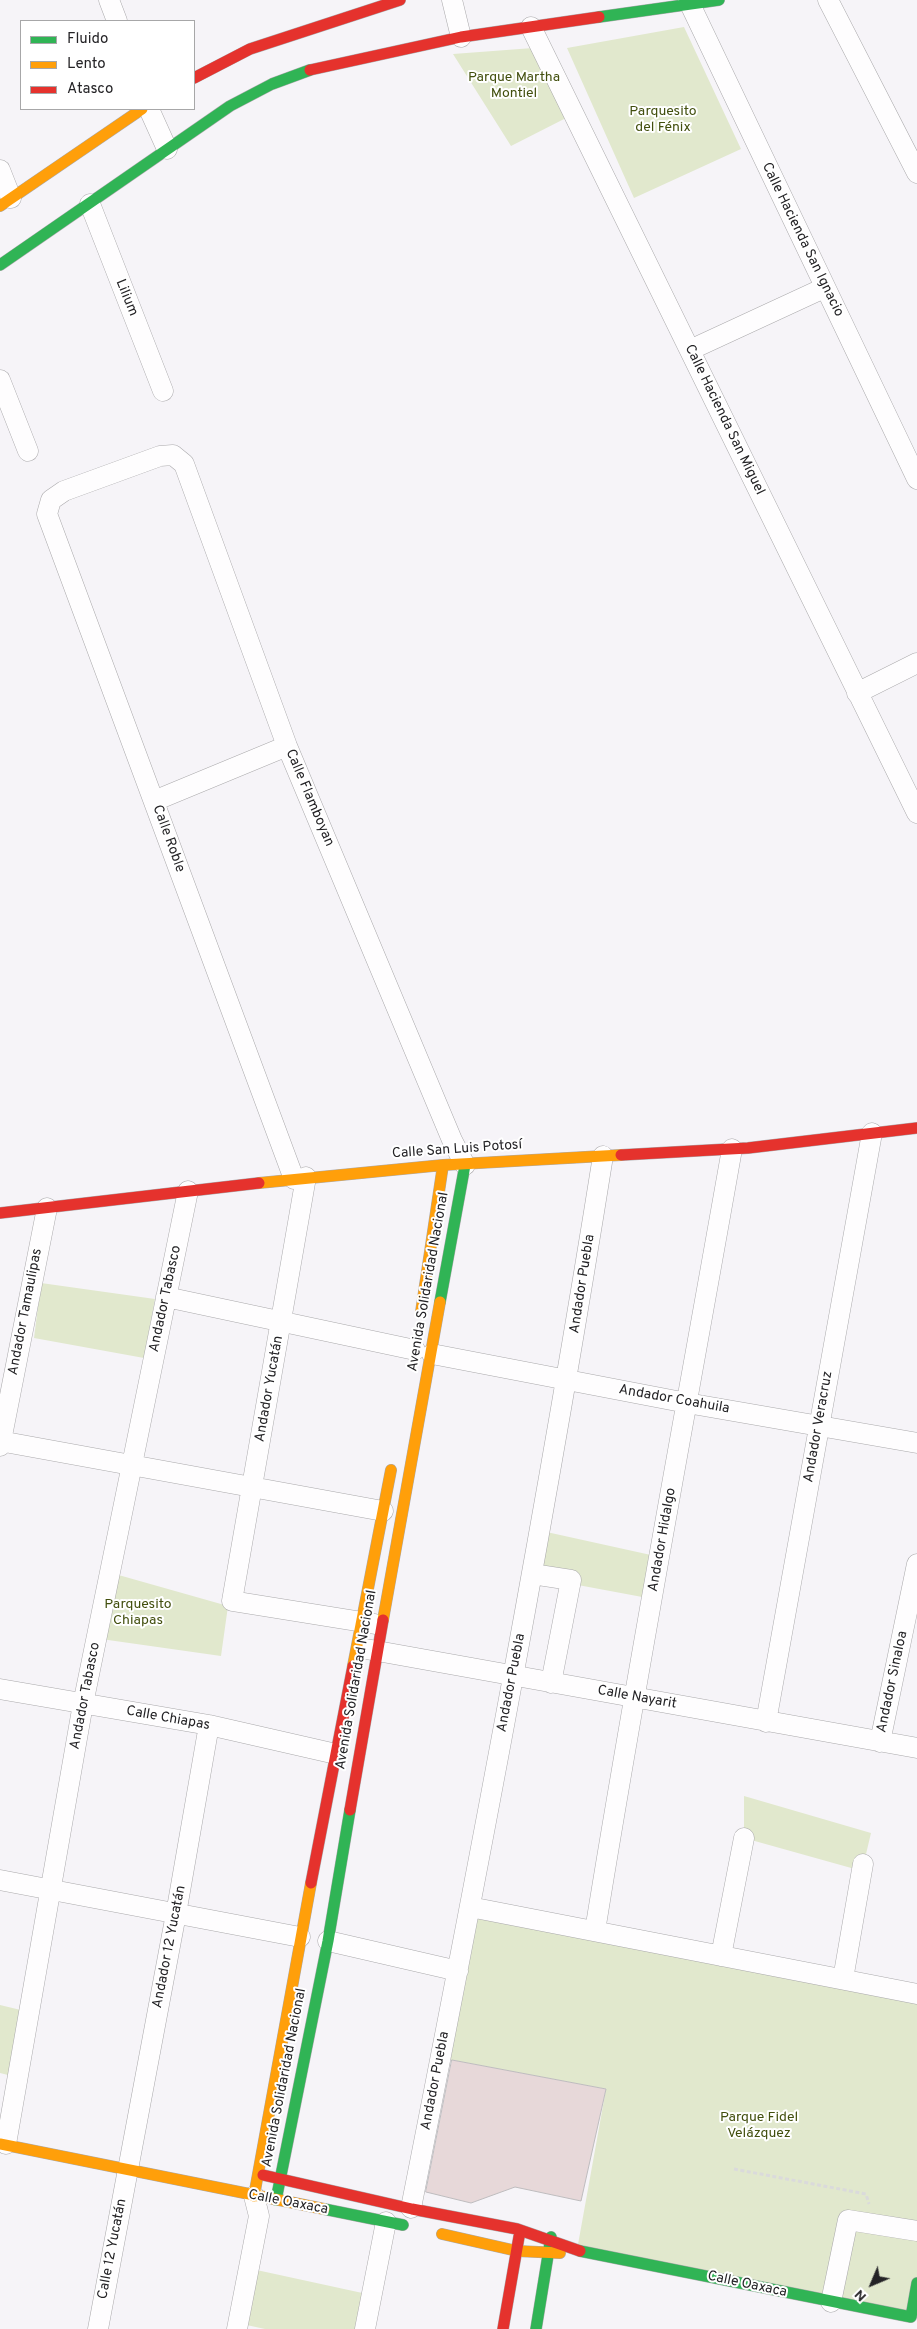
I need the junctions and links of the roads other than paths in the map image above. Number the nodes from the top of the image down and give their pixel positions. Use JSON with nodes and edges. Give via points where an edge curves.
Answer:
{"nodes":[{"id":1,"x":109,"y":0,"type":"edge"},
{"id":2,"x":400,"y":0,"type":"edge"},
{"id":3,"x":452,"y":0,"type":"edge"},
{"id":4,"x":719,"y":0,"type":"edge"},
{"id":5,"x":828,"y":0,"type":"edge"},
{"id":6,"x":688,"y":2,"type":"edge"},
{"id":7,"x":117,"y":20,"type":"edge"},
{"id":8,"x":531,"y":27,"type":"junction"},
{"id":9,"x":461,"y":37,"type":"junction"},
{"id":10,"x":195,"y":77,"type":"edge"},
{"id":11,"x":141,"y":110,"type":"edge"},
{"id":12,"x":149,"y":110,"type":"edge"},
{"id":13,"x":167,"y":149,"type":"junction"},
{"id":14,"x":0,"y":170,"type":"edge"},
{"id":15,"x":917,"y":173,"type":"edge"},
{"id":16,"x":5,"y":202,"type":"edge"},
{"id":17,"x":90,"y":204,"type":"junction"},
{"id":18,"x":0,"y":265,"type":"edge"},
{"id":19,"x":824,"y":288,"type":"junction"},
{"id":20,"x":690,"y":350,"type":"junction"},
{"id":21,"x":0,"y":380,"type":"edge"},
{"id":22,"x":163,"y":391,"type":"dead end"},
{"id":23,"x":28,"y":451,"type":"dead end"},
{"id":24,"x":917,"y":479,"type":"edge"},
{"id":25,"x":51,"y":500,"type":"joint"},
{"id":26,"x":917,"y":663,"type":"edge"},
{"id":27,"x":857,"y":694,"type":"junction"},
{"id":28,"x":287,"y":746,"type":"junction"},
{"id":29,"x":154,"y":801,"type":"junction"},
{"id":30,"x":917,"y":813,"type":"edge"},
{"id":31,"x":917,"y":1128,"type":"edge"},
{"id":32,"x":872,"y":1133,"type":"junction"},
{"id":33,"x":452,"y":1140,"type":"junction"},
{"id":34,"x":732,"y":1149,"type":"junction"},
{"id":35,"x":603,"y":1156,"type":"junction"},
{"id":36,"x":443,"y":1165,"type":"junction"},
{"id":37,"x":465,"y":1165,"type":"junction"},
{"id":38,"x":300,"y":1178,"type":"junction"},
{"id":39,"x":188,"y":1191,"type":"junction"},
{"id":40,"x":47,"y":1208,"type":"junction"},
{"id":41,"x":0,"y":1213,"type":"edge"},
{"id":42,"x":166,"y":1297,"type":"junction"},
{"id":43,"x":282,"y":1321,"type":"junction"},
{"id":44,"x":419,"y":1321,"type":"dead end"},
{"id":45,"x":419,"y":1351,"type":"junction"},
{"id":46,"x":568,"y":1380,"type":"junction"},
{"id":47,"x":687,"y":1403,"type":"junction"},
{"id":48,"x":819,"y":1425,"type":"junction"},
{"id":49,"x":0,"y":1443,"type":"edge"},
{"id":50,"x":917,"y":1443,"type":"edge"},
{"id":51,"x":394,"y":1454,"type":"dead end"},
{"id":52,"x":132,"y":1466,"type":"junction"},
{"id":53,"x":252,"y":1489,"type":"junction"},
{"id":54,"x":383,"y":1511,"type":"junction"},
{"id":55,"x":917,"y":1564,"type":"edge"},
{"id":56,"x":532,"y":1574,"type":"junction"},
{"id":57,"x":361,"y":1622,"type":"junction"},
{"id":58,"x":382,"y":1625,"type":"junction"},
{"id":59,"x":356,"y":1647,"type":"junction"},
{"id":60,"x":378,"y":1651,"type":"junction"},
{"id":61,"x":514,"y":1676,"type":"junction"},
{"id":62,"x":551,"y":1683,"type":"junction"},
{"id":63,"x":0,"y":1688,"type":"edge"},
{"id":64,"x":633,"y":1698,"type":"junction"},
{"id":65,"x":83,"y":1704,"type":"junction"},
{"id":66,"x":766,"y":1722,"type":"junction"},
{"id":67,"x":209,"y":1726,"type":"junction"},
{"id":68,"x":880,"y":1742,"type":"junction"},
{"id":69,"x":917,"y":1748,"type":"edge"},
{"id":70,"x":336,"y":1754,"type":"junction"},
{"id":71,"x":744,"y":1838,"type":"dead end"},
{"id":72,"x":863,"y":1864,"type":"dead end"},
{"id":73,"x":0,"y":1880,"type":"edge"},
{"id":74,"x":51,"y":1890,"type":"junction"},
{"id":75,"x":470,"y":1907,"type":"junction"},
{"id":76,"x":176,"y":1914,"type":"junction"},
{"id":77,"x":595,"y":1931,"type":"junction"},
{"id":78,"x":300,"y":1937,"type":"junction"},
{"id":79,"x":328,"y":1941,"type":"junction"},
{"id":80,"x":721,"y":1956,"type":"junction"},
{"id":81,"x":458,"y":1971,"type":"junction"},
{"id":82,"x":843,"y":1979,"type":"junction"},
{"id":83,"x":917,"y":1994,"type":"edge"},
{"id":84,"x":3,"y":2144,"type":"edge"},
{"id":85,"x":128,"y":2168,"type":"junction"},
{"id":86,"x":258,"y":2174,"type":"junction"},
{"id":87,"x":281,"y":2178,"type":"junction"},
{"id":88,"x":254,"y":2196,"type":"junction"},
{"id":89,"x":276,"y":2200,"type":"junction"},
{"id":90,"x":259,"y":2216,"type":"junction"},
{"id":91,"x":412,"y":2218,"type":"junction"},
{"id":92,"x":386,"y":2222,"type":"junction"},
{"id":93,"x":520,"y":2229,"type":"junction"},
{"id":94,"x":917,"y":2231,"type":"edge"},
{"id":95,"x":433,"y":2232,"type":"dead end"},
{"id":96,"x":551,"y":2237,"type":"junction"},
{"id":97,"x":517,"y":2249,"type":"junction"},
{"id":98,"x":577,"y":2250,"type":"junction"},
{"id":99,"x":550,"y":2254,"type":"junction"},
{"id":100,"x":917,"y":2282,"type":"edge"},
{"id":101,"x":831,"y":2302,"type":"junction"},
{"id":102,"x":914,"y":2317,"type":"edge"},
{"id":103,"x":98,"y":2329,"type":"edge"},
{"id":104,"x":236,"y":2329,"type":"edge"},
{"id":105,"x":365,"y":2329,"type":"edge"},
{"id":106,"x":503,"y":2329,"type":"edge"},
{"id":107,"x":536,"y":2329,"type":"edge"}],
"edges":[{"from":1,"to":7,"type":"street"},
{"from":2,"to":10,"type":"main road","via":[[250,49]]},
{"from":3,"to":9,"type":"street"},
{"from":4,"to":6,"type":"main road"},
{"from":5,"to":15,"type":"street"},
{"from":6,"to":8,"type":"main road"},
{"from":6,"to":19,"type":"street","name":"Calle Hacienda San Ignacio"},
{"from":8,"to":9,"type":"main road"},
{"from":8,"to":20,"type":"street","name":"Calle Hacienda San Miguel"},
{"from":9,"to":13,"type":"main road","via":[[319,67],[272,84],[230,106]]},
{"from":11,"to":16,"type":"main road"},
{"from":12,"to":13,"type":"street"},
{"from":13,"to":17,"type":"main road"},
{"from":14,"to":16,"type":"street"},
{"from":17,"to":18,"type":"main road"},
{"from":17,"to":22,"type":"street","name":"Lilium"},
{"from":19,"to":20,"type":"street"},
{"from":19,"to":24,"type":"street","name":"Calle Hacienda San Ignacio"},
{"from":20,"to":27,"type":"street","name":"Calle Hacienda San Miguel"},
{"from":21,"to":23,"type":"street"},
{"from":25,"to":28,"type":"street","name":"Calle Flamboyan","via":[[64,491],[160,456],[173,456],[184,464]]},
{"from":25,"to":29,"type":"street","name":"Calle Roble","via":[[47,514]]},
{"from":26,"to":27,"type":"street"},
{"from":27,"to":30,"type":"street","name":"Calle Hacienda San Miguel"},
{"from":28,"to":29,"type":"street"},
{"from":28,"to":33,"type":"street","name":"Calle Flamboyan"},
{"from":29,"to":38,"type":"street","name":"Calle Roble"},
{"from":31,"to":32,"type":"main road","name":"Calle San Luis Potosí"},
{"from":32,"to":34,"type":"main road","name":"Calle San Luis Potosí"},
{"from":32,"to":48,"type":"street","name":"Andador Veracruz"},
{"from":33,"to":36,"type":"street"},
{"from":33,"to":37,"type":"street","name":"Calle Flamboyan"},
{"from":34,"to":35,"type":"main road","name":"Calle San Luis Potosí"},
{"from":34,"to":47,"type":"street","name":"Andador Hidalgo"},
{"from":35,"to":37,"type":"main road","name":"Calle San Luis Potosí"},
{"from":35,"to":46,"type":"street","name":"Andador Puebla"},
{"from":36,"to":37,"type":"main road","name":"Calle San Luis Potosí"},
{"from":36,"to":38,"type":"main road","name":"Calle San Luis Potosí"},
{"from":36,"to":44,"type":"main road","name":"Avenida Solidaridad Nacional"},
{"from":37,"to":45,"type":"main road","name":"Avenida Solidaridad Nacional"},
{"from":38,"to":39,"type":"main road","name":"Calle San Luis Potosí"},
{"from":38,"to":43,"type":"street","name":"Andador Yucatán"},
{"from":39,"to":40,"type":"main road","name":"Calle San Luis Potosí"},
{"from":39,"to":42,"type":"street","name":"Andador Tabasco"},
{"from":40,"to":41,"type":"main road","name":"Calle San Luis Potosí"},
{"from":40,"to":49,"type":"street","name":"Andador Tamaulipas"},
{"from":42,"to":43,"type":"street","name":"Andador Coahuila"},
{"from":42,"to":52,"type":"street","name":"Andador Tabasco"},
{"from":43,"to":45,"type":"street","name":"Andador Coahuila"},
{"from":43,"to":53,"type":"street","name":"Andador Yucatán"},
{"from":45,"to":46,"type":"street","name":"Andador Coahuila"},
{"from":45,"to":58,"type":"main road","name":"Avenida Solidaridad Nacional"},
{"from":46,"to":47,"type":"street","name":"Andador Coahuila"},
{"from":46,"to":56,"type":"street","name":"Andador Puebla"},
{"from":47,"to":48,"type":"street","name":"Andador Coahuila"},
{"from":47,"to":64,"type":"street","name":"Andador Hidalgo"},
{"from":48,"to":50,"type":"street","name":"Andador Coahuila"},
{"from":48,"to":66,"type":"street","name":"Andador Veracruz"},
{"from":49,"to":52,"type":"street"},
{"from":51,"to":54,"type":"main road","name":"Avenida Solidaridad Nacional"},
{"from":52,"to":53,"type":"street"},
{"from":52,"to":65,"type":"street","name":"Andador Tabasco"},
{"from":53,"to":54,"type":"street"},
{"from":53,"to":57,"type":"street","name":"Andador Yucatán","via":[[232,1601]]},
{"from":54,"to":57,"type":"main road","name":"Avenida Solidaridad Nacional"},
{"from":55,"to":68,"type":"street","name":"Andador Sinaloa"},
{"from":56,"to":61,"type":"street","name":"Andador Puebla"},
{"from":56,"to":62,"type":"street","via":[[571,1580]]},
{"from":57,"to":58,"type":"street"},
{"from":57,"to":59,"type":"main road","name":"Avenida Solidaridad Nacional"},
{"from":58,"to":60,"type":"main road","name":"Avenida Solidaridad Nacional"},
{"from":59,"to":60,"type":"street","name":"Calle Nayarit"},
{"from":59,"to":70,"type":"main road","name":"Avenida Solidaridad Nacional"},
{"from":60,"to":61,"type":"street","name":"Calle Nayarit"},
{"from":60,"to":79,"type":"main road","name":"Avenida Solidaridad Nacional"},
{"from":61,"to":62,"type":"street","name":"Calle Nayarit"},
{"from":61,"to":75,"type":"street","name":"Andador Puebla"},
{"from":62,"to":64,"type":"street","name":"Calle Nayarit"},
{"from":63,"to":65,"type":"street","name":"Calle Chiapas"},
{"from":64,"to":66,"type":"street","name":"Calle Nayarit"},
{"from":64,"to":77,"type":"street","name":"Andador Hidalgo"},
{"from":65,"to":67,"type":"street","name":"Calle Chiapas"},
{"from":65,"to":74,"type":"street","name":"Andador Tabasco"},
{"from":66,"to":68,"type":"street","name":"Calle Nayarit"},
{"from":67,"to":70,"type":"street","name":"Calle Chiapas"},
{"from":67,"to":76,"type":"street","name":"Andador 12 Yucatán"},
{"from":68,"to":69,"type":"street","name":"Calle Nayarit"},
{"from":70,"to":78,"type":"main road","name":"Avenida Solidaridad Nacional"},
{"from":71,"to":80,"type":"street"},
{"from":72,"to":82,"type":"street"},
{"from":73,"to":74,"type":"street"},
{"from":74,"to":76,"type":"street"},
{"from":74,"to":84,"type":"street","name":"Andador Tabasco"},
{"from":75,"to":77,"type":"street"},
{"from":75,"to":81,"type":"street","name":"Andador Puebla"},
{"from":76,"to":78,"type":"street"},
{"from":76,"to":85,"type":"street","name":"Andador 12 Yucatán"},
{"from":77,"to":80,"type":"street"},
{"from":78,"to":86,"type":"main road","name":"Avenida Solidaridad Nacional"},
{"from":79,"to":81,"type":"street"},
{"from":79,"to":87,"type":"main road","name":"Avenida Solidaridad Nacional"},
{"from":80,"to":82,"type":"street"},
{"from":81,"to":91,"type":"street","name":"Andador Puebla"},
{"from":82,"to":83,"type":"street"},
{"from":84,"to":85,"type":"main road","name":"Calle Oaxaca"},
{"from":85,"to":88,"type":"main road","name":"Calle Oaxaca"},
{"from":85,"to":103,"type":"street","name":"Calle 12 Yucatán"},
{"from":86,"to":87,"type":"main road","name":"Calle Oaxaca"},
{"from":86,"to":88,"type":"main road","name":"Avenida Solidaridad Nacional"},
{"from":87,"to":89,"type":"main road","name":"Avenida Solidaridad Nacional"},
{"from":87,"to":91,"type":"main road","name":"Calle Oaxaca"},
{"from":88,"to":89,"type":"main road","name":"Calle Oaxaca"},
{"from":88,"to":90,"type":"street"},
{"from":89,"to":90,"type":"street"},
{"from":89,"to":92,"type":"main road","name":"Calle Oaxaca"},
{"from":90,"to":104,"type":"street"},
{"from":91,"to":92,"type":"main road","name":"Calle Oaxaca"},
{"from":91,"to":93,"type":"main road","name":"Calle Oaxaca"},
{"from":92,"to":105,"type":"street"},
{"from":93,"to":96,"type":"main road","name":"Calle Oaxaca"},
{"from":93,"to":97,"type":"main road"},
{"from":94,"to":101,"type":"street","via":[[848,2220]]},
{"from":95,"to":97,"type":"main road","name":"Calle Oaxaca"},
{"from":96,"to":98,"type":"main road","name":"Calle Oaxaca"},
{"from":96,"to":99,"type":"main road"},
{"from":97,"to":99,"type":"main road","name":"Calle Oaxaca"},
{"from":97,"to":106,"type":"main road"},
{"from":98,"to":99,"type":"main road","name":"Calle Oaxaca"},
{"from":98,"to":101,"type":"main road","name":"Calle Oaxaca"},
{"from":99,"to":107,"type":"main road"},
{"from":100,"to":102,"type":"main road"},
{"from":101,"to":102,"type":"main road","name":"Calle Oaxaca"}]}
